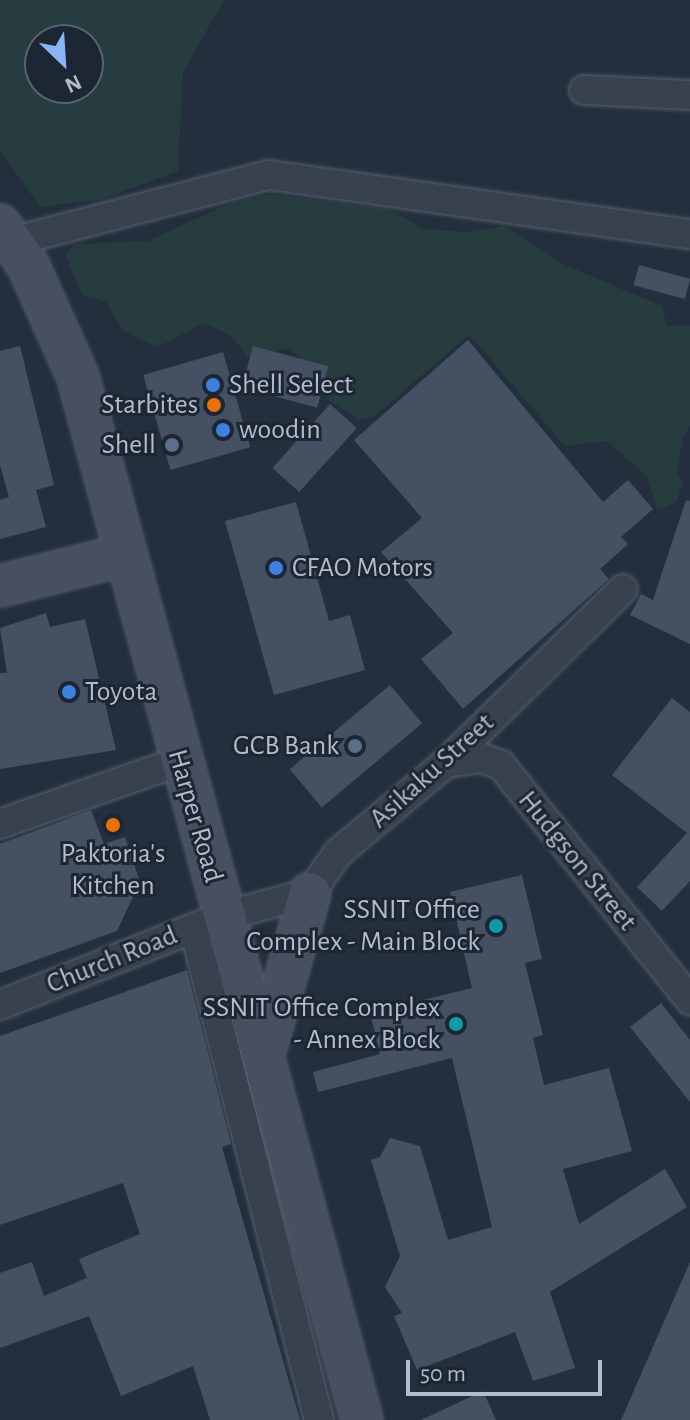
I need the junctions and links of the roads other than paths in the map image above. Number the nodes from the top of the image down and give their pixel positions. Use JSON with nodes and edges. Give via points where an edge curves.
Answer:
{"nodes":[{"id":1,"x":584,"y":90,"type":"dead end"},
{"id":2,"x":690,"y":95,"type":"edge"},
{"id":3,"x":6,"y":233,"type":"edge"},
{"id":4,"x":690,"y":234,"type":"edge"},
{"id":5,"x":124,"y":555,"type":"junction"},
{"id":6,"x":0,"y":586,"type":"edge"},
{"id":7,"x":623,"y":589,"type":"dead end"},
{"id":8,"x":178,"y":762,"type":"junction"},
{"id":9,"x":446,"y":763,"type":"junction"},
{"id":10,"x":0,"y":824,"type":"edge"},
{"id":11,"x":310,"y":893,"type":"junction"},
{"id":12,"x":209,"y":922,"type":"junction"},
{"id":13,"x":690,"y":1000,"type":"edge"},
{"id":14,"x":0,"y":1005,"type":"edge"},
{"id":15,"x":263,"y":1059,"type":"junction"},
{"id":16,"x":319,"y":1420,"type":"edge"},
{"id":17,"x":362,"y":1420,"type":"edge"}],
"edges":[{"from":1,"to":2,"type":"street"},
{"from":3,"to":4,"type":"street","via":[[269,175]]},
{"from":3,"to":5,"type":"street","name":"Harper Road","via":[[53,316],[78,377]]},
{"from":5,"to":6,"type":"street"},
{"from":5,"to":8,"type":"street","name":"Harper Road"},
{"from":7,"to":9,"type":"street","name":"Asikaku Street"},
{"from":8,"to":10,"type":"street"},
{"from":8,"to":12,"type":"street","name":"Harper Road"},
{"from":9,"to":11,"type":"street","name":"Asikaku Street","via":[[338,853]]},
{"from":9,"to":13,"type":"street","name":"Hudgson Street","via":[[482,758],[501,765]]},
{"from":11,"to":12,"type":"street"},
{"from":11,"to":15,"type":"street","via":[[276,996]]},
{"from":12,"to":14,"type":"street","name":"Church Road"},
{"from":12,"to":15,"type":"street","name":"Harper Road"},
{"from":12,"to":16,"type":"street"},
{"from":15,"to":17,"type":"street","name":"Harper Road"}]}
